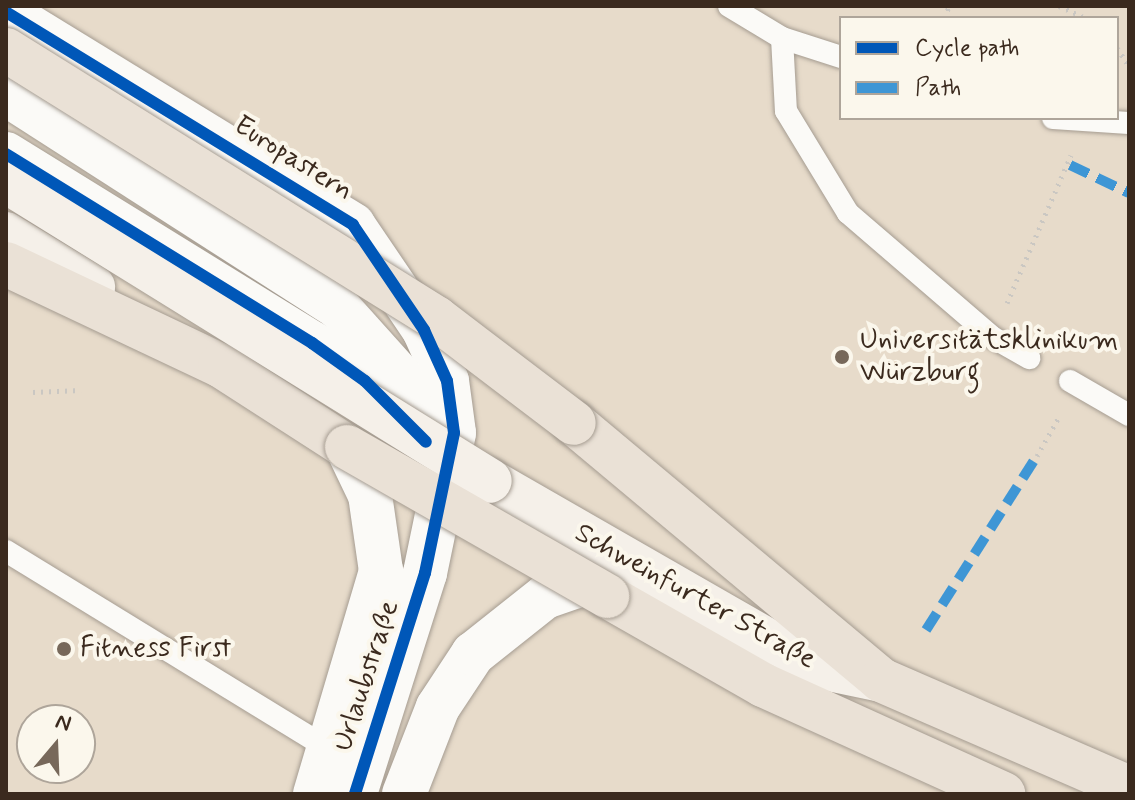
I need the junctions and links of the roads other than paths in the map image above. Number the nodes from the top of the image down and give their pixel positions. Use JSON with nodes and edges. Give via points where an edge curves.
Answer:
{"nodes":[{"id":1,"x":729,"y":6,"type":"edge"},
{"id":2,"x":6,"y":12,"type":"edge"},
{"id":3,"x":782,"y":38,"type":"junction"},
{"id":4,"x":6,"y":50,"type":"edge"},
{"id":5,"x":839,"y":56,"type":"edge"},
{"id":6,"x":6,"y":94,"type":"edge"},
{"id":7,"x":1083,"y":120,"type":"edge"},
{"id":8,"x":1129,"y":123,"type":"edge"},
{"id":9,"x":6,"y":154,"type":"edge"},
{"id":10,"x":6,"y":181,"type":"edge"},
{"id":11,"x":6,"y":234,"type":"edge"},
{"id":12,"x":6,"y":264,"type":"edge"},
{"id":13,"x":1029,"y":358,"type":"dead end"},
{"id":14,"x":220,"y":365,"type":"junction"},
{"id":15,"x":1073,"y":383,"type":"road end"},
{"id":16,"x":1129,"y":415,"type":"edge"},
{"id":17,"x":426,"y":442,"type":"junction"},
{"id":18,"x":347,"y":447,"type":"junction"},
{"id":19,"x":441,"y":512,"type":"junction"},
{"id":20,"x":6,"y":551,"type":"edge"},
{"id":21,"x":425,"y":573,"type":"joint"},
{"id":22,"x":596,"y":589,"type":"junction"},
{"id":23,"x":881,"y":680,"type":"junction"},
{"id":24,"x":329,"y":749,"type":"junction"},
{"id":25,"x":1129,"y":788,"type":"edge"},
{"id":26,"x":987,"y":790,"type":"edge"},
{"id":27,"x":315,"y":794,"type":"edge"},
{"id":28,"x":355,"y":794,"type":"edge"},
{"id":29,"x":404,"y":794,"type":"edge"}],
"edges":[{"from":1,"to":3,"type":"lane"},
{"from":2,"to":19,"type":"street","name":"Europastern","via":[[353,225],[424,330],[447,381],[454,433]]},
{"from":3,"to":5,"type":"lane"},
{"from":3,"to":13,"type":"lane","via":[[786,111],[848,213],[992,337]]},
{"from":4,"to":23,"type":"main road","name":"Europastern","bridge":true,"via":[[436,318],[574,423]]},
{"from":6,"to":17,"type":"street","name":"Europastern","via":[[339,308],[400,376]]},
{"from":7,"to":8,"type":"lane"},
{"from":9,"to":17,"type":"street","via":[[312,343],[365,381]]},
{"from":10,"to":23,"type":"main road","name":"Schweinfurter Straße","bridge":true,"via":[[490,481],[810,665]]},
{"from":11,"to":14,"type":"main road"},
{"from":12,"to":14,"type":"main road"},
{"from":14,"to":18,"type":"main road"},
{"from":15,"to":16,"type":"lane"},
{"from":17,"to":19,"type":"street","name":"Europastern"},
{"from":18,"to":22,"type":"main road","bridge":true},
{"from":18,"to":24,"type":"street","name":"Urlaubstraße","via":[[370,495],[381,571]]},
{"from":19,"to":21,"type":"street","name":"Europastern"},
{"from":20,"to":24,"type":"lane"},
{"from":21,"to":28,"type":"street","name":"Urlaubstraße"},
{"from":22,"to":26,"type":"main road","name":"Schweinfurter Straße","via":[[763,685]]},
{"from":22,"to":29,"type":"street","via":[[545,597],[473,654],[438,707]]},
{"from":23,"to":25,"type":"main road","name":"Schweinfurter Straße"},
{"from":24,"to":27,"type":"street","name":"Urlaubstraße"}]}
